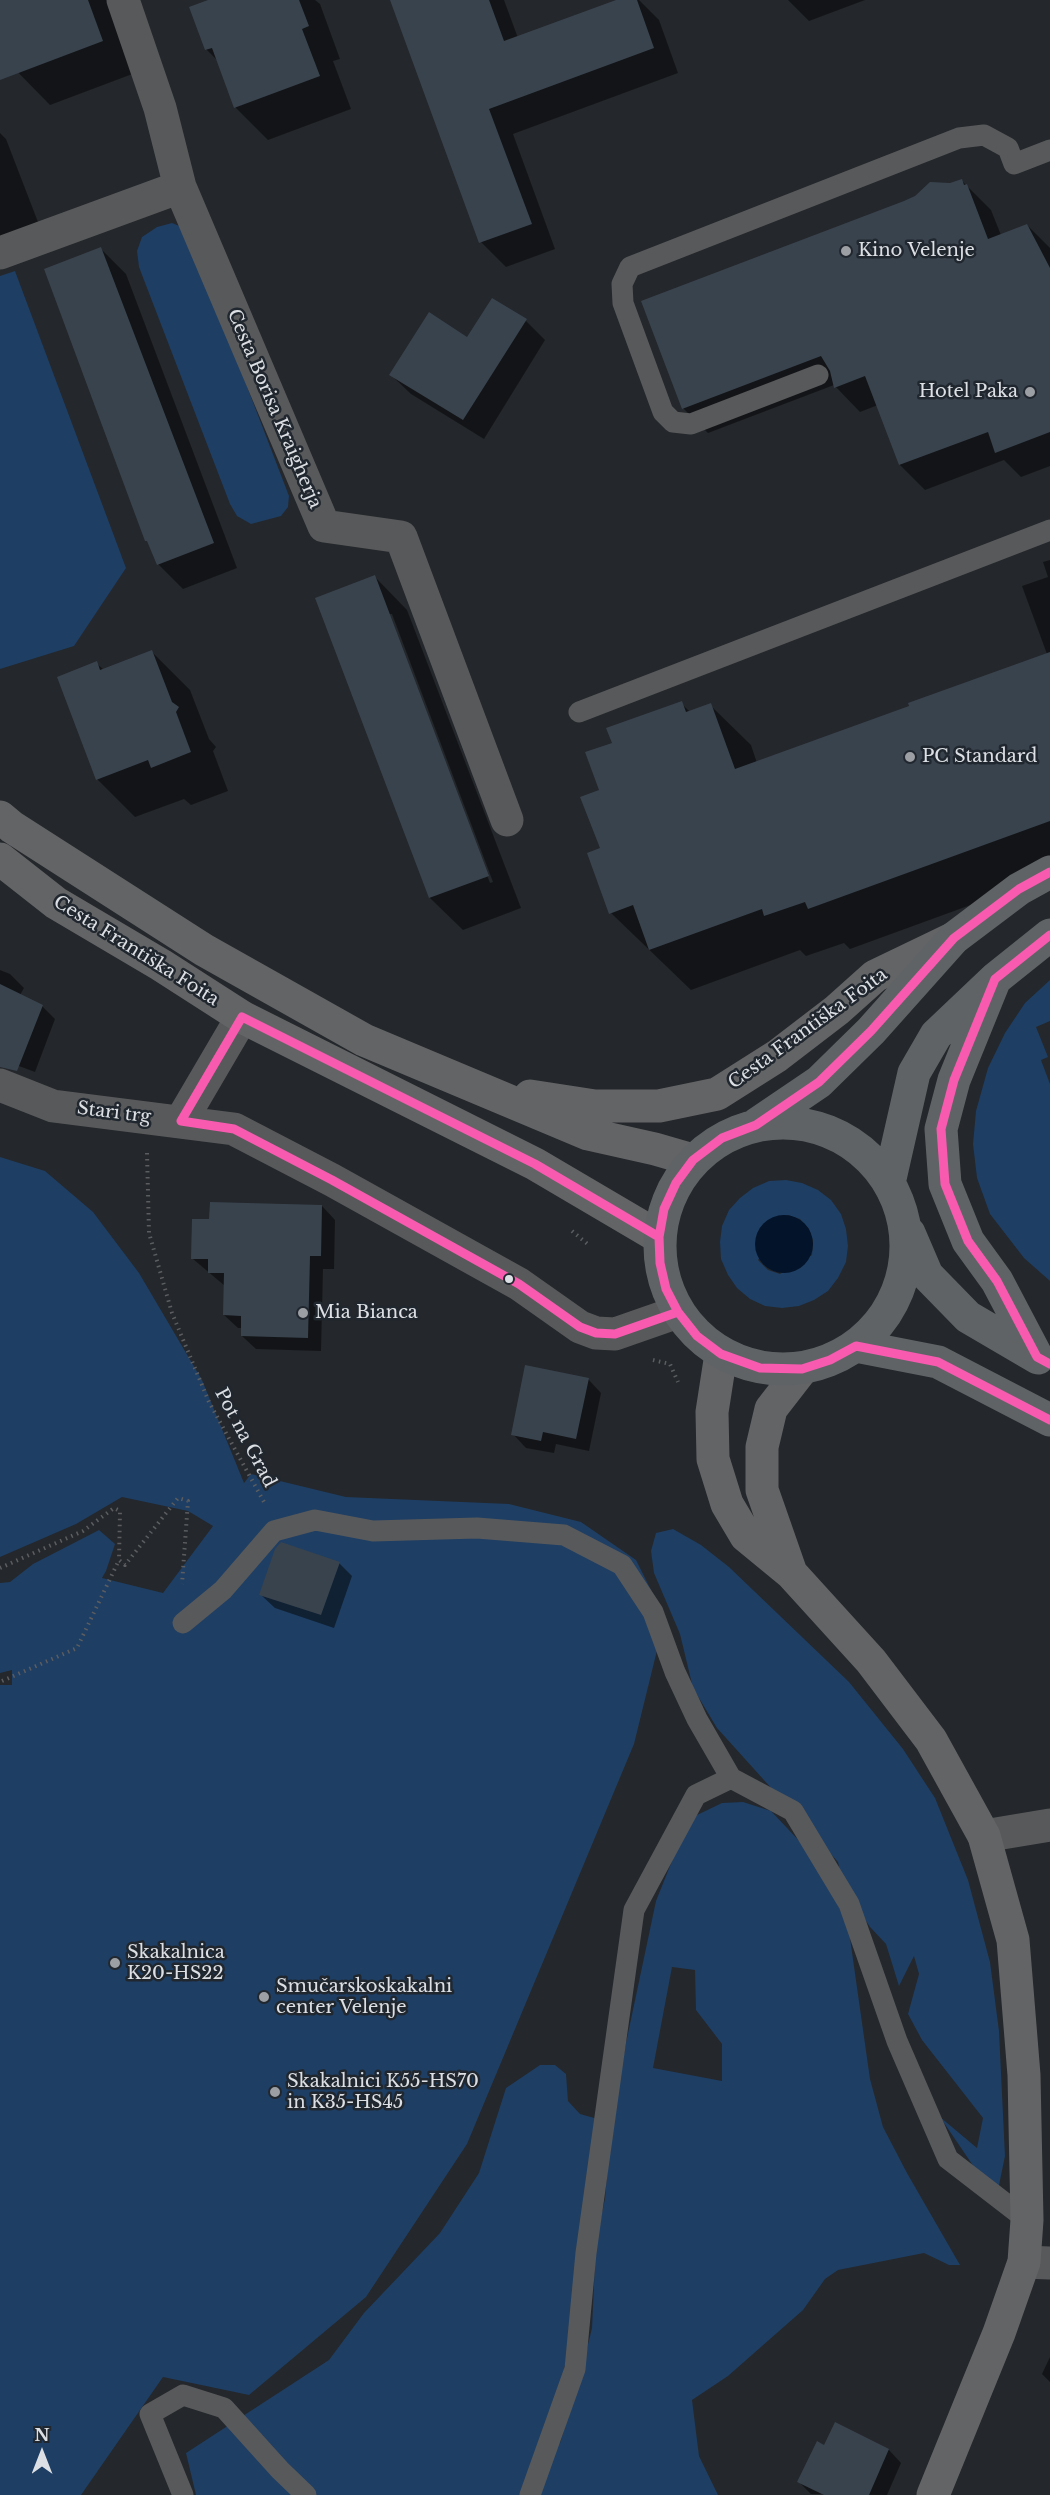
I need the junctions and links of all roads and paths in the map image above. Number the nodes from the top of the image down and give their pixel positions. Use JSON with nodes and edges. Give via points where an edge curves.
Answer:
{"nodes":[{"id":1,"x":123,"y":0,"type":"edge"},
{"id":2,"x":1050,"y":150,"type":"edge"},
{"id":3,"x":180,"y":187,"type":"junction"},
{"id":4,"x":0,"y":253,"type":"edge"},
{"id":5,"x":818,"y":375,"type":"dead end"},
{"id":6,"x":1050,"y":530,"type":"edge"},
{"id":7,"x":579,"y":712,"type":"dead end"},
{"id":8,"x":0,"y":817,"type":"edge"},
{"id":9,"x":507,"y":820,"type":"dead end"},
{"id":10,"x":0,"y":859,"type":"edge"},
{"id":11,"x":1050,"y":872,"type":"edge"},
{"id":12,"x":1050,"y":935,"type":"edge"},
{"id":13,"x":954,"y":938,"type":"junction"},
{"id":14,"x":995,"y":980,"type":"junction"},
{"id":15,"x":242,"y":1017,"type":"junction"},
{"id":16,"x":0,"y":1085,"type":"edge"},
{"id":17,"x":478,"y":1088,"type":"junction"},
{"id":18,"x":145,"y":1116,"type":"junction"},
{"id":19,"x":181,"y":1121,"type":"junction"},
{"id":20,"x":756,"y":1125,"type":"junction"},
{"id":21,"x":693,"y":1160,"type":"junction"},
{"id":22,"x":889,"y":1183,"type":"junction"},
{"id":23,"x":904,"y":1219,"type":"junction"},
{"id":24,"x":659,"y":1237,"type":"junction"},
{"id":25,"x":678,"y":1312,"type":"junction"},
{"id":26,"x":856,"y":1346,"type":"junction"},
{"id":27,"x":721,"y":1354,"type":"junction"},
{"id":28,"x":1044,"y":1361,"type":"edge"},
{"id":29,"x":802,"y":1369,"type":"junction"},
{"id":30,"x":1050,"y":1420,"type":"edge"},
{"id":31,"x":265,"y":1505,"type":"dead end"},
{"id":32,"x":119,"y":1560,"type":"junction"},
{"id":33,"x":0,"y":1569,"type":"edge"},
{"id":34,"x":791,"y":1573,"type":"junction"},
{"id":35,"x":191,"y":1588,"type":"dead end"},
{"id":36,"x":183,"y":1623,"type":"dead end"},
{"id":37,"x":2,"y":1681,"type":"dead end"},
{"id":38,"x":731,"y":1778,"type":"junction"},
{"id":39,"x":1050,"y":1825,"type":"edge"},
{"id":40,"x":984,"y":1836,"type":"junction"},
{"id":41,"x":1027,"y":2220,"type":"junction"},
{"id":42,"x":1037,"y":2262,"type":"edge"},
{"id":43,"x":183,"y":2495,"type":"edge"},
{"id":44,"x":306,"y":2495,"type":"edge"},
{"id":45,"x":530,"y":2495,"type":"edge"},
{"id":46,"x":933,"y":2495,"type":"edge"}],
"edges":[{"from":1,"to":3,"type":"street","name":"Cesta Borisa Kraigherja","via":[[160,108]]},
{"from":2,"to":5,"type":"lane","via":[[1014,164],[1008,148],[984,135],[959,138],[630,267],[621,284],[623,303],[663,412],[673,422],[691,424]]},
{"from":3,"to":4,"type":"street"},
{"from":3,"to":9,"type":"street","name":"Cesta Borisa Kraigherja","via":[[324,526],[402,537]]},
{"from":6,"to":7,"type":"lane"},
{"from":8,"to":17,"type":"main road","name":"Cesta Františka Foita","via":[[214,956],[364,1040]]},
{"from":10,"to":15,"type":"main road","name":"Cesta Františka Foita","via":[[56,903]]},
{"from":11,"to":13,"type":"main road","via":[[1019,889]]},
{"from":12,"to":14,"type":"main road"},
{"from":13,"to":17,"type":"main road","name":"Cesta Františka Foita","via":[[875,976],[777,1056],[717,1094],[659,1106],[595,1106]]},
{"from":13,"to":20,"type":"main road","via":[[871,1031],[819,1082]]},
{"from":14,"to":22,"type":"main road","via":[[936,1035],[914,1073]]},
{"from":14,"to":28,"type":"main road","via":[[954,1080],[941,1129],[945,1184],[968,1241],[997,1281]]},
{"from":15,"to":19,"type":"street"},
{"from":15,"to":24,"type":"main road","name":"Cesta Františka Foita","via":[[535,1164]]},
{"from":16,"to":18,"type":"street","name":"Stari trg","via":[[53,1106]]},
{"from":17,"to":21,"type":"main road","name":"Cesta Františka Foita","via":[[588,1134]]},
{"from":18,"to":19,"type":"street","name":"Stari trg"},
{"from":18,"to":31,"type":"path","name":"Pot na Grad","via":[[149,1233],[172,1313],[209,1402]]},
{"from":19,"to":25,"type":"street","name":"Stari trg","via":[[234,1129],[332,1179],[519,1284],[580,1327],[615,1334]]},
{"from":20,"to":21,"type":"main road","via":[[722,1138]]},
{"from":20,"to":22,"type":"main road","via":[[794,1123],[832,1132],[864,1153]]},
{"from":21,"to":24,"type":"main road","via":[[664,1209]]},
{"from":22,"to":23,"type":"main road"},
{"from":23,"to":26,"type":"main road","via":[[907,1248],[903,1276],[893,1303],[877,1327]]},
{"from":23,"to":28,"type":"main road","via":[[927,1275],[951,1300],[968,1317]]},
{"from":24,"to":25,"type":"main road","via":[[666,1289]]},
{"from":25,"to":27,"type":"main road","via":[[697,1336]]},
{"from":26,"to":29,"type":"main road"},
{"from":26,"to":30,"type":"main road","via":[[938,1362]]},
{"from":27,"to":29,"type":"main road","via":[[760,1368]]},
{"from":27,"to":34,"type":"main road","via":[[712,1412],[713,1459],[723,1492],[746,1536]]},
{"from":29,"to":34,"type":"main road","via":[[771,1409],[762,1447],[762,1490]]},
{"from":32,"to":33,"type":"path","via":[[120,1511],[114,1508],[83,1531]]},
{"from":32,"to":35,"type":"path","via":[[125,1565],[178,1498],[188,1501],[182,1583]]},
{"from":32,"to":37,"type":"path","via":[[77,1648]]},
{"from":34,"to":40,"type":"main road","via":[[871,1661],[931,1740]]},
{"from":36,"to":38,"type":"lane","via":[[223,1590],[274,1531],[315,1520],[373,1531],[477,1527],[564,1535],[622,1565],[653,1612],[679,1681]]},
{"from":38,"to":41,"type":"lane","via":[[793,1811],[849,1904],[897,2041],[948,2159]]},
{"from":38,"to":45,"type":"lane","via":[[696,1795],[634,1910],[589,2230],[575,2369]]},
{"from":39,"to":40,"type":"street"},
{"from":40,"to":41,"type":"main road","via":[[1013,1941],[1024,2075]]},
{"from":41,"to":42,"type":"main road"},
{"from":42,"to":46,"type":"main road","via":[[999,2333]]},
{"from":43,"to":44,"type":"lane","via":[[150,2414],[183,2395],[224,2408]]}]}
